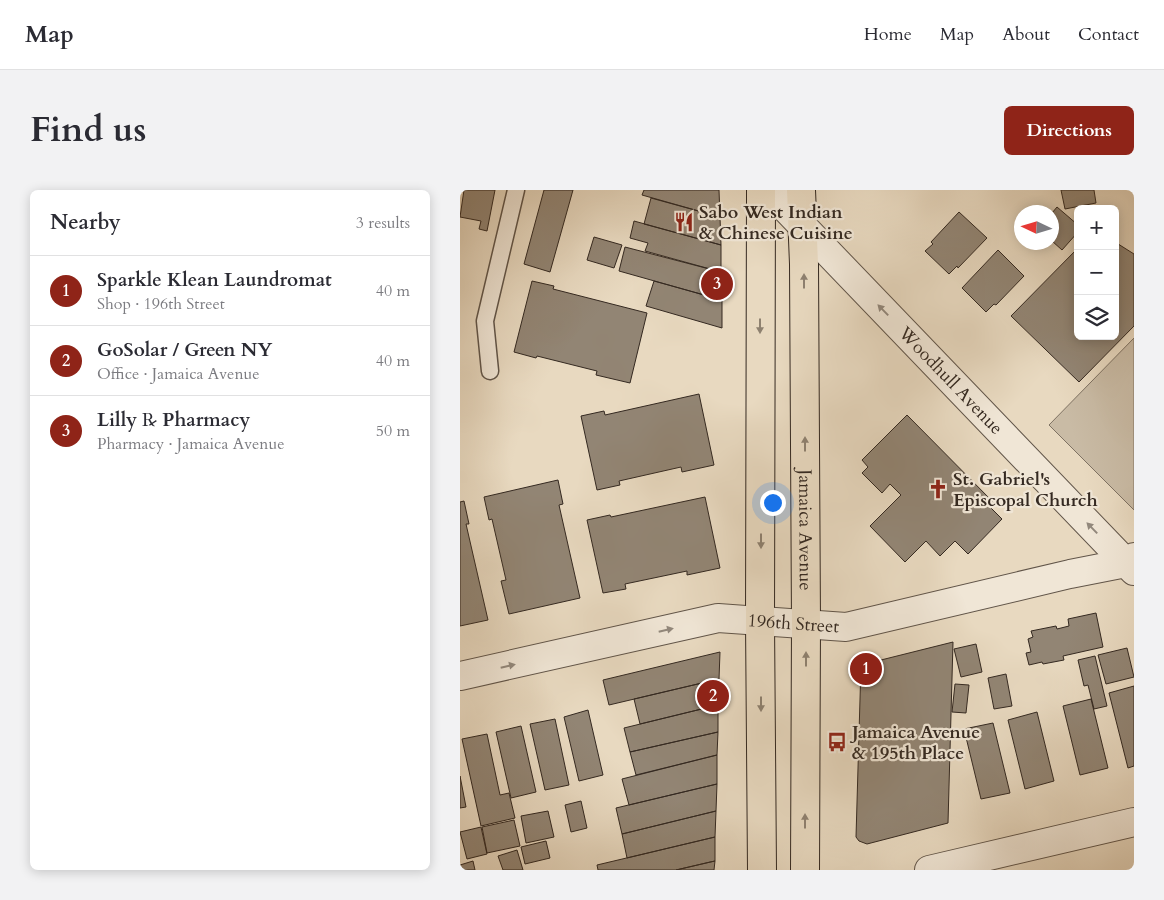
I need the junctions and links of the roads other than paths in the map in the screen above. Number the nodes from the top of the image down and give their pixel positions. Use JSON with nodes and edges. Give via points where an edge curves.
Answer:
{"nodes":[{"id":1,"x":516,"y":190,"type":"edge"},
{"id":2,"x":761,"y":190,"type":"edge"},
{"id":3,"x":768,"y":190,"type":"edge"},
{"id":4,"x":801,"y":190,"type":"edge"},
{"id":5,"x":802,"y":226,"type":"junction"},
{"id":6,"x":490,"y":371,"type":"dead end"},
{"id":7,"x":1131,"y":564,"type":"edge"},
{"id":8,"x":760,"y":621,"type":"junction"},
{"id":9,"x":806,"y":624,"type":"junction"},
{"id":10,"x":460,"y":676,"type":"edge"},
{"id":11,"x":1134,"y":822,"type":"edge"},
{"id":12,"x":762,"y":870,"type":"edge"},
{"id":13,"x":805,"y":870,"type":"edge"},
{"id":14,"x":929,"y":870,"type":"edge"}],
"edges":[{"from":1,"to":6,"type":"lane","via":[[486,322]]},
{"from":2,"to":8,"type":"main road","one_way":true},
{"from":3,"to":5,"type":"street","name":"Woodhull Avenue"},
{"from":4,"to":5,"type":"main road","name":"Jamaica Avenue"},
{"from":7,"to":5,"type":"street","name":"Woodhull Avenue","one_way":true},
{"from":9,"to":5,"type":"main road","name":"Jamaica Avenue","one_way":true},
{"from":7,"to":9,"type":"street","name":"196th Street","via":[[1070,574],[846,627]]},
{"from":8,"to":9,"type":"street","name":"196th Street"},
{"from":10,"to":8,"type":"street","name":"196th Street","one_way":true,"via":[[718,618]]},
{"from":8,"to":12,"type":"main road","one_way":true},
{"from":13,"to":9,"type":"main road","name":"Jamaica Avenue","one_way":true},
{"from":11,"to":14,"type":"street"}]}
